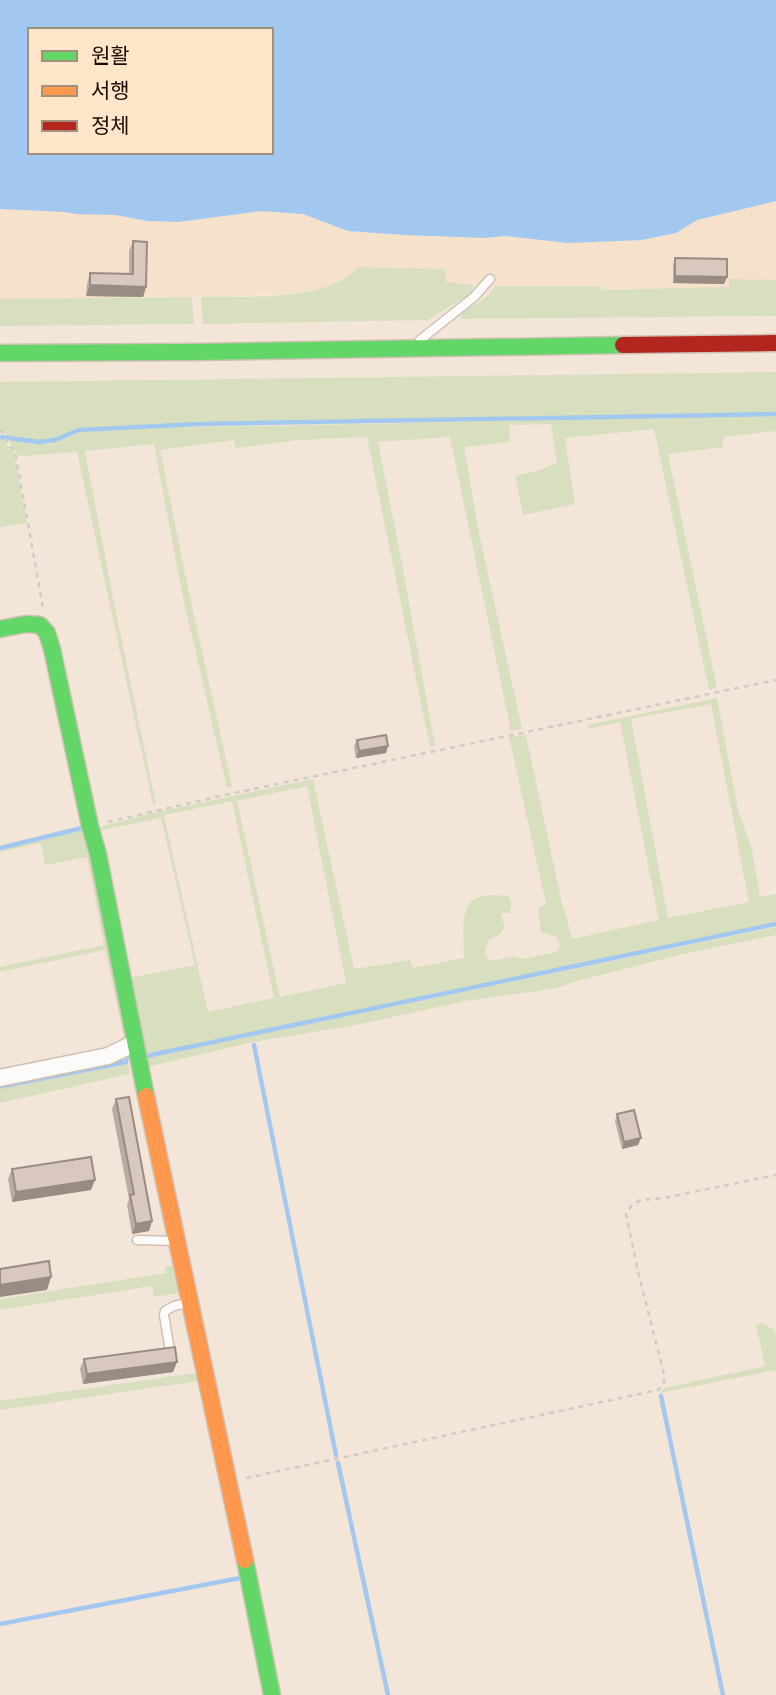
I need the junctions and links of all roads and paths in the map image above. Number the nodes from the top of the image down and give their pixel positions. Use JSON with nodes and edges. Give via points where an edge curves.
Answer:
{"nodes":[{"id":1,"x":490,"y":279,"type":"dead end"},
{"id":2,"x":776,"y":343,"type":"edge"},
{"id":3,"x":410,"y":348,"type":"junction"},
{"id":4,"x":0,"y":353,"type":"edge"},
{"id":5,"x":0,"y":430,"type":"edge"},
{"id":6,"x":40,"y":625,"type":"junction"},
{"id":7,"x":0,"y":629,"type":"edge"},
{"id":8,"x":776,"y":680,"type":"edge"},
{"id":9,"x":90,"y":826,"type":"junction"},
{"id":10,"x":135,"y":1043,"type":"junction"},
{"id":11,"x":0,"y":1078,"type":"edge"},
{"id":12,"x":776,"y":1175,"type":"edge"},
{"id":13,"x":137,"y":1240,"type":"dead end"},
{"id":14,"x":177,"y":1241,"type":"junction"},
{"id":15,"x":191,"y":1303,"type":"junction"},
{"id":16,"x":170,"y":1351,"type":"edge"},
{"id":17,"x":230,"y":1485,"type":"junction"},
{"id":18,"x":272,"y":1695,"type":"edge"}],
"edges":[{"from":1,"to":3,"type":"lane"},
{"from":2,"to":3,"type":"main road"},
{"from":3,"to":4,"type":"main road"},
{"from":5,"to":6,"type":"path","via":[[15,451],[44,606]]},
{"from":6,"to":7,"type":"main road"},
{"from":6,"to":9,"type":"main road","via":[[52,649]]},
{"from":8,"to":9,"type":"path"},
{"from":9,"to":10,"type":"main road"},
{"from":10,"to":11,"type":"street","via":[[108,1056]]},
{"from":10,"to":14,"type":"main road"},
{"from":12,"to":17,"type":"path","via":[[641,1200],[626,1213],[664,1374],[664,1384],[658,1390],[240,1479]]},
{"from":13,"to":14,"type":"lane"},
{"from":14,"to":15,"type":"main road"},
{"from":15,"to":16,"type":"lane","via":[[165,1311]]},
{"from":15,"to":17,"type":"main road"},
{"from":17,"to":18,"type":"main road"}]}
